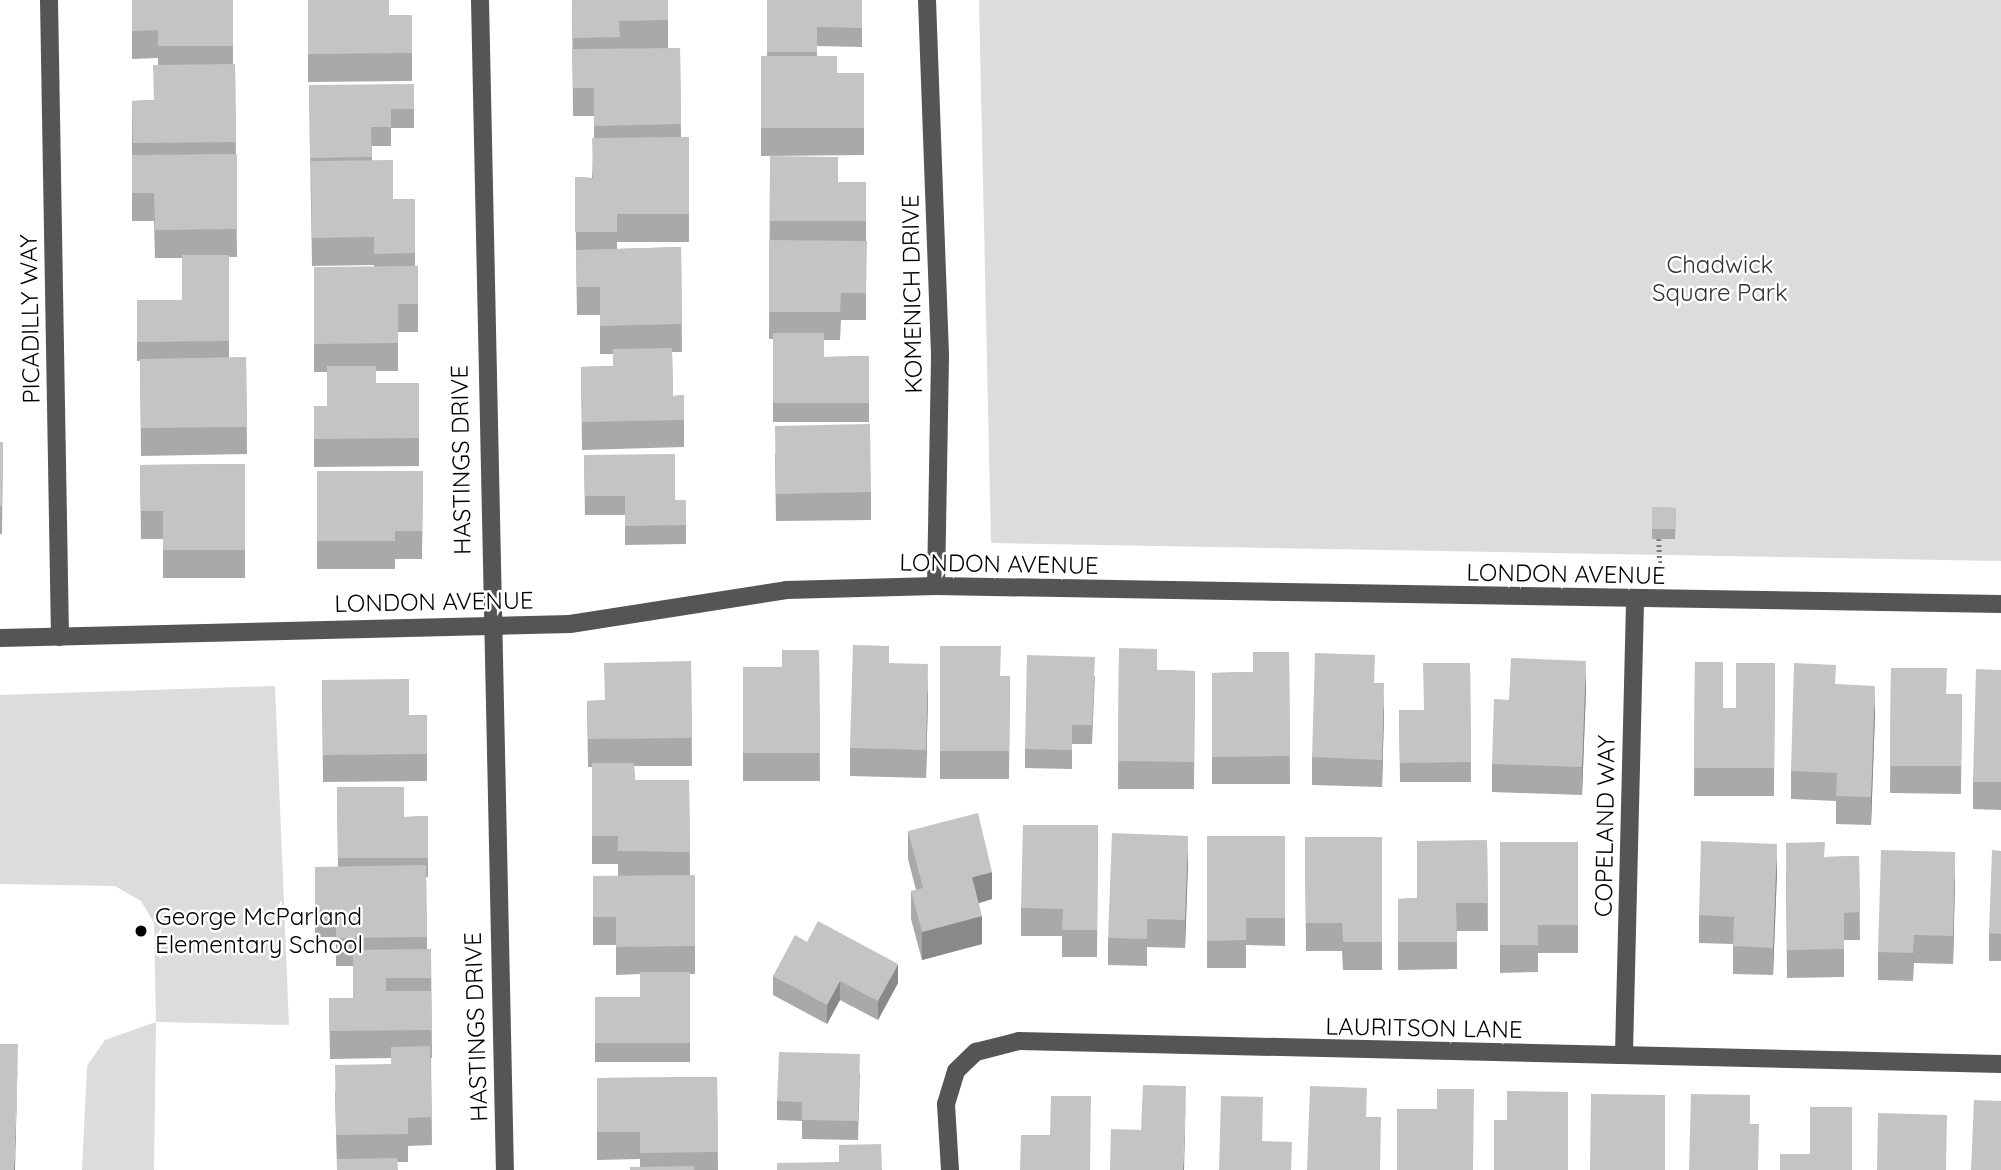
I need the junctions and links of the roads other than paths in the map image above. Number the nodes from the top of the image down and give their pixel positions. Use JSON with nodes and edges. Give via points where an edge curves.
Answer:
{"nodes":[{"id":1,"x":49,"y":0,"type":"edge"},
{"id":2,"x":480,"y":0,"type":"edge"},
{"id":3,"x":927,"y":0,"type":"edge"},
{"id":4,"x":936,"y":586,"type":"junction"},
{"id":5,"x":1635,"y":600,"type":"junction"},
{"id":6,"x":2001,"y":604,"type":"edge"},
{"id":7,"x":489,"y":624,"type":"junction"},
{"id":8,"x":60,"y":637,"type":"junction"},
{"id":9,"x":0,"y":638,"type":"edge"},
{"id":10,"x":1624,"y":1053,"type":"junction"},
{"id":11,"x":2001,"y":1064,"type":"edge"},
{"id":12,"x":505,"y":1170,"type":"edge"},
{"id":13,"x":950,"y":1170,"type":"edge"}],
"edges":[{"from":1,"to":8,"type":"street","name":"PICADILLY WAY"},
{"from":2,"to":7,"type":"street","name":"HASTINGS DRIVE"},
{"from":3,"to":4,"type":"street","name":"KOMENICH DRIVE","via":[[940,357]]},
{"from":4,"to":5,"type":"street","name":"LONDON AVENUE"},
{"from":4,"to":7,"type":"street","name":"LONDON AVENUE","via":[[786,590],[570,624]]},
{"from":5,"to":6,"type":"street","name":"LONDON AVENUE"},
{"from":5,"to":10,"type":"street","name":"COPELAND WAY"},
{"from":7,"to":8,"type":"street","name":"LONDON AVENUE"},
{"from":7,"to":12,"type":"street","name":"HASTINGS DRIVE"},
{"from":8,"to":9,"type":"street","name":"LONDON AVENUE"},
{"from":10,"to":11,"type":"street","name":"LAURITSON LANE"},
{"from":10,"to":13,"type":"street","name":"LAURITSON LANE","via":[[991,1045],[957,1071],[946,1104]]}]}
